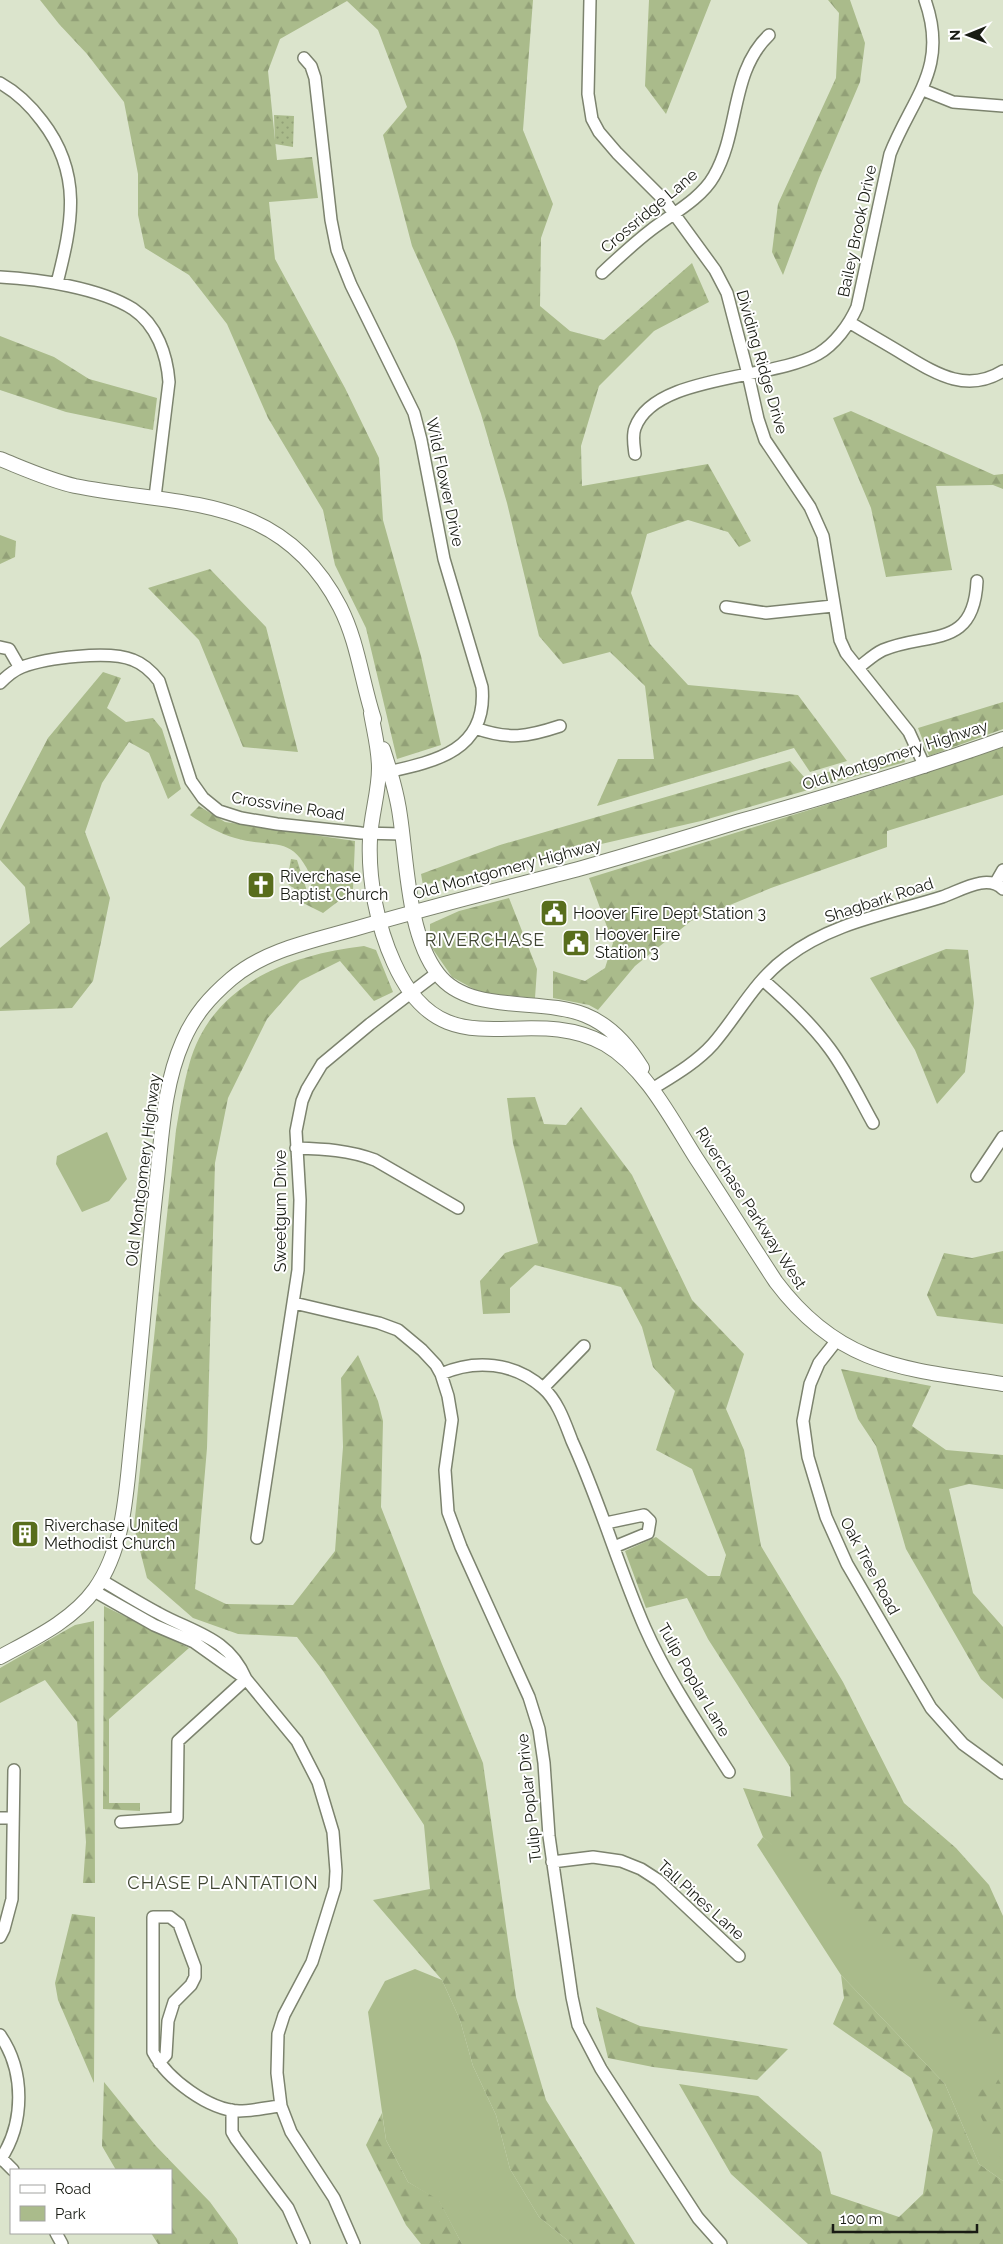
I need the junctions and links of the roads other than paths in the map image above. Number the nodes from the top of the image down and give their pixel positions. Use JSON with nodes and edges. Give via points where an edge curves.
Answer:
{"nodes":[{"id":1,"x":590,"y":0,"type":"edge"},
{"id":2,"x":925,"y":0,"type":"edge"},
{"id":3,"x":769,"y":35,"type":"dead end"},
{"id":4,"x":304,"y":58,"type":"dead end"},
{"id":5,"x":0,"y":83,"type":"edge"},
{"id":6,"x":923,"y":90,"type":"junction"},
{"id":7,"x":1003,"y":106,"type":"edge"},
{"id":8,"x":674,"y":213,"type":"junction"},
{"id":9,"x":602,"y":273,"type":"dead end"},
{"id":10,"x":0,"y":277,"type":"edge"},
{"id":11,"x":57,"y":283,"type":"junction"},
{"id":12,"x":849,"y":322,"type":"junction"},
{"id":13,"x":748,"y":374,"type":"junction"},
{"id":14,"x":1002,"y":375,"type":"edge"},
{"id":15,"x":634,"y":454,"type":"dead end"},
{"id":16,"x":0,"y":459,"type":"edge"},
{"id":17,"x":155,"y":497,"type":"junction"},
{"id":18,"x":977,"y":582,"type":"dead end"},
{"id":19,"x":833,"y":606,"type":"junction"},
{"id":20,"x":726,"y":607,"type":"dead end"},
{"id":21,"x":0,"y":648,"type":"edge"},
{"id":22,"x":20,"y":668,"type":"junction"},
{"id":23,"x":858,"y":668,"type":"junction"},
{"id":24,"x":0,"y":683,"type":"edge"},
{"id":25,"x":560,"y":726,"type":"dead end"},
{"id":26,"x":475,"y":728,"type":"junction"},
{"id":27,"x":1003,"y":738,"type":"edge"},
{"id":28,"x":924,"y":767,"type":"junction"},
{"id":29,"x":384,"y":772,"type":"junction"},
{"id":30,"x":371,"y":833,"type":"junction"},
{"id":31,"x":402,"y":834,"type":"junction"},
{"id":32,"x":1003,"y":870,"type":"edge"},
{"id":33,"x":999,"y":886,"type":"edge"},
{"id":34,"x":414,"y":911,"type":"junction"},
{"id":35,"x":380,"y":921,"type":"junction"},
{"id":36,"x":437,"y":973,"type":"junction"},
{"id":37,"x":763,"y":980,"type":"junction"},
{"id":38,"x":411,"y":993,"type":"junction"},
{"id":39,"x":652,"y":1089,"type":"junction"},
{"id":40,"x":873,"y":1123,"type":"dead end"},
{"id":41,"x":1003,"y":1137,"type":"edge"},
{"id":42,"x":296,"y":1148,"type":"junction"},
{"id":43,"x":977,"y":1176,"type":"dead end"},
{"id":44,"x":458,"y":1208,"type":"dead end"},
{"id":45,"x":294,"y":1303,"type":"junction"},
{"id":46,"x":837,"y":1340,"type":"junction"},
{"id":47,"x":584,"y":1346,"type":"dead end"},
{"id":48,"x":441,"y":1374,"type":"junction"},
{"id":49,"x":1003,"y":1384,"type":"edge"},
{"id":50,"x":543,"y":1388,"type":"junction"},
{"id":51,"x":606,"y":1523,"type":"junction"},
{"id":52,"x":257,"y":1538,"type":"dead end"},
{"id":53,"x":614,"y":1547,"type":"junction"},
{"id":54,"x":97,"y":1585,"type":"junction"},
{"id":55,"x":0,"y":1657,"type":"edge"},
{"id":56,"x":246,"y":1679,"type":"junction"},
{"id":57,"x":14,"y":1770,"type":"dead end"},
{"id":58,"x":728,"y":1772,"type":"dead end"},
{"id":59,"x":1003,"y":1773,"type":"edge"},
{"id":60,"x":0,"y":1818,"type":"edge"},
{"id":61,"x":12,"y":1818,"type":"junction"},
{"id":62,"x":121,"y":1822,"type":"dead end"},
{"id":63,"x":552,"y":1862,"type":"junction"},
{"id":64,"x":0,"y":1937,"type":"edge"},
{"id":65,"x":739,"y":1956,"type":"dead end"},
{"id":66,"x":0,"y":2035,"type":"edge"},
{"id":67,"x":159,"y":2063,"type":"junction"},
{"id":68,"x":282,"y":2106,"type":"junction"},
{"id":69,"x":232,"y":2110,"type":"junction"},
{"id":70,"x":1,"y":2159,"type":"edge"},
{"id":71,"x":13,"y":2169,"type":"edge"},
{"id":72,"x":304,"y":2244,"type":"edge"},
{"id":73,"x":354,"y":2244,"type":"edge"},
{"id":74,"x":721,"y":2244,"type":"edge"}],
"edges":[{"from":1,"to":8,"type":"street","name":"Dividing Ridge Drive","via":[[588,94],[592,119],[617,153],[652,186]]},
{"from":2,"to":6,"type":"street","name":"Bailey Brook Drive","via":[[932,22],[934,47]]},
{"from":3,"to":8,"type":"street","name":"Crossridge Lane","via":[[756,52],[740,85],[726,152],[718,170],[702,192]]},
{"from":4,"to":26,"type":"street","name":"Wild Flower Drive","via":[[315,78],[337,250],[418,426],[444,559],[482,687],[482,706]]},
{"from":5,"to":11,"type":"street","via":[[24,99],[41,119],[54,136],[65,162],[70,182],[71,215]]},
{"from":6,"to":7,"type":"street","via":[[953,102]]},
{"from":6,"to":12,"type":"street","name":"Bailey Brook Drive","via":[[890,154],[859,299]]},
{"from":8,"to":9,"type":"street","name":"Crossridge Lane"},
{"from":8,"to":13,"type":"street","name":"Dividing Ridge Drive","via":[[715,270],[727,293]]},
{"from":10,"to":11,"type":"street"},
{"from":11,"to":17,"type":"street","via":[[110,299],[133,310],[159,340],[168,367],[169,382]]},
{"from":12,"to":13,"type":"street","name":"Bailey Brook Drive","via":[[832,343],[817,354],[784,367]]},
{"from":12,"to":14,"type":"street","via":[[945,377],[968,381]]},
{"from":13,"to":15,"type":"street","name":"Bailey Brook Drive","via":[[676,391],[655,402],[635,428]]},
{"from":13,"to":19,"type":"street","name":"Dividing Ridge Drive","via":[[765,440],[820,525]]},
{"from":16,"to":17,"type":"street","name":"Riverchase Parkway West","via":[[63,483]]},
{"from":17,"to":29,"type":"street","name":"Riverchase Parkway West","via":[[198,503],[241,515],[284,539],[320,574],[341,608],[352,636]]},
{"from":18,"to":23,"type":"street","via":[[973,610],[961,625],[943,636],[883,651]]},
{"from":19,"to":20,"type":"street","via":[[766,613]]},
{"from":19,"to":23,"type":"street","name":"Dividing Ridge Drive","via":[[840,640]]},
{"from":21,"to":22,"type":"street","via":[[9,650]]},
{"from":22,"to":24,"type":"street","name":"Crossvine Road"},
{"from":22,"to":30,"type":"street","name":"Crossvine Road","via":[[57,659],[106,655],[132,659],[148,669],[162,686],[191,781],[203,798],[219,811],[277,824]]},
{"from":23,"to":28,"type":"street","name":"Dividing Ridge Drive","via":[[909,732]]},
{"from":25,"to":26,"type":"street","via":[[521,737]]},
{"from":26,"to":29,"type":"street","name":"Wild Flower Drive","via":[[450,754]]},
{"from":27,"to":28,"type":"street","name":"Old Montgomery Highway"},
{"from":28,"to":34,"type":"street","name":"Old Montgomery Highway","via":[[586,866]]},
{"from":29,"to":30,"type":"street","name":"Riverchase Parkway West"},
{"from":29,"to":31,"type":"street","name":"Riverchase Parkway West","via":[[400,814]]},
{"from":30,"to":31,"type":"street","name":"Crossvine Road"},
{"from":30,"to":35,"type":"street","name":"Riverchase Parkway West","via":[[371,873]]},
{"from":31,"to":34,"type":"street","name":"Riverchase Parkway West"},
{"from":32,"to":33,"type":"street"},
{"from":33,"to":37,"type":"street","name":"Shagbark Road","via":[[980,883],[844,925],[787,957]]},
{"from":34,"to":35,"type":"street","name":"Old Montgomery Highway"},
{"from":34,"to":36,"type":"street","name":"Riverchase Parkway West","via":[[429,960]]},
{"from":35,"to":38,"type":"street","name":"Riverchase Parkway West","via":[[393,962]]},
{"from":35,"to":54,"type":"street","name":"Old Montgomery Highway","via":[[291,948],[242,970],[201,1009],[183,1040],[167,1099],[123,1510],[110,1562]]},
{"from":36,"to":38,"type":"street","name":"Sweetgum Drive"},
{"from":36,"to":39,"type":"street","name":"Riverchase Parkway West","via":[[476,998],[565,1008],[595,1020],[624,1043]]},
{"from":37,"to":39,"type":"street","name":"Shagbark Road","via":[[712,1044]]},
{"from":37,"to":40,"type":"street","via":[[824,1042],[844,1070]]},
{"from":38,"to":39,"type":"street","name":"Riverchase Parkway West","via":[[430,1013],[465,1028],[548,1028],[591,1037],[624,1059]]},
{"from":38,"to":42,"type":"street","name":"Sweetgum Drive","via":[[322,1064],[302,1101]]},
{"from":39,"to":46,"type":"street","name":"Riverchase Parkway West","via":[[776,1282],[800,1311]]},
{"from":41,"to":43,"type":"street"},
{"from":42,"to":44,"type":"street","via":[[331,1149],[375,1160]]},
{"from":42,"to":45,"type":"street","name":"Sweetgum Drive","via":[[300,1227]]},
{"from":45,"to":48,"type":"street","name":"Tulip Poplar Drive","via":[[398,1330],[422,1350]]},
{"from":45,"to":52,"type":"street","name":"Sweetgum Drive"},
{"from":46,"to":49,"type":"street","name":"Riverchase Parkway West","via":[[884,1363]]},
{"from":46,"to":59,"type":"street","name":"Oak Tree Road","via":[[819,1363],[807,1396],[803,1421],[808,1457],[826,1517],[847,1564],[931,1708],[963,1744]]},
{"from":47,"to":50,"type":"street"},
{"from":48,"to":50,"type":"street","name":"Tulip Poplar Lane","via":[[464,1366],[497,1366],[523,1374]]},
{"from":48,"to":63,"type":"street","name":"Tulip Poplar Drive","via":[[452,1420],[445,1470],[448,1512],[534,1713],[544,1763]]},
{"from":50,"to":51,"type":"street","name":"Tulip Poplar Lane","via":[[560,1414]]},
{"from":51,"to":53,"type":"street","name":"Tulip Poplar Lane"},
{"from":51,"to":53,"type":"street","via":[[638,1515],[644,1515],[650,1522],[648,1533]]},
{"from":53,"to":58,"type":"street","name":"Tulip Poplar Lane","via":[[655,1649]]},
{"from":54,"to":55,"type":"street","name":"Old Montgomery Highway","via":[[82,1606]]},
{"from":54,"to":56,"type":"street","via":[[154,1625],[194,1642]]},
{"from":56,"to":62,"type":"street","via":[[178,1740],[177,1818]]},
{"from":56,"to":68,"type":"street","via":[[288,1729],[310,1764],[333,1832],[336,1871],[333,1899],[312,1962],[284,2015],[278,2034],[277,2073]]},
{"from":57,"to":61,"type":"street"},
{"from":60,"to":61,"type":"street"},
{"from":61,"to":64,"type":"street","via":[[12,1899]]},
{"from":63,"to":65,"type":"street","name":"Tall Pines Lane","via":[[593,1857],[621,1861],[640,1870],[658,1880]]},
{"from":63,"to":74,"type":"street","name":"Tulip Poplar Drive","via":[[572,1997],[584,2038],[601,2070],[698,2218]]},
{"from":66,"to":70,"type":"street","via":[[13,2060],[19,2098],[16,2125]]},
{"from":67,"to":67,"type":"street","via":[[153,2052],[153,1916],[170,1917],[179,1924],[195,1967],[191,1985],[174,2002],[168,2021],[166,2055]]},
{"from":67,"to":69,"type":"street","via":[[206,2102]]},
{"from":68,"to":69,"type":"street"},
{"from":68,"to":73,"type":"street","via":[[290,2132],[334,2198]]},
{"from":69,"to":72,"type":"street","via":[[232,2132],[288,2208]]},
{"from":70,"to":71,"type":"street"}]}
